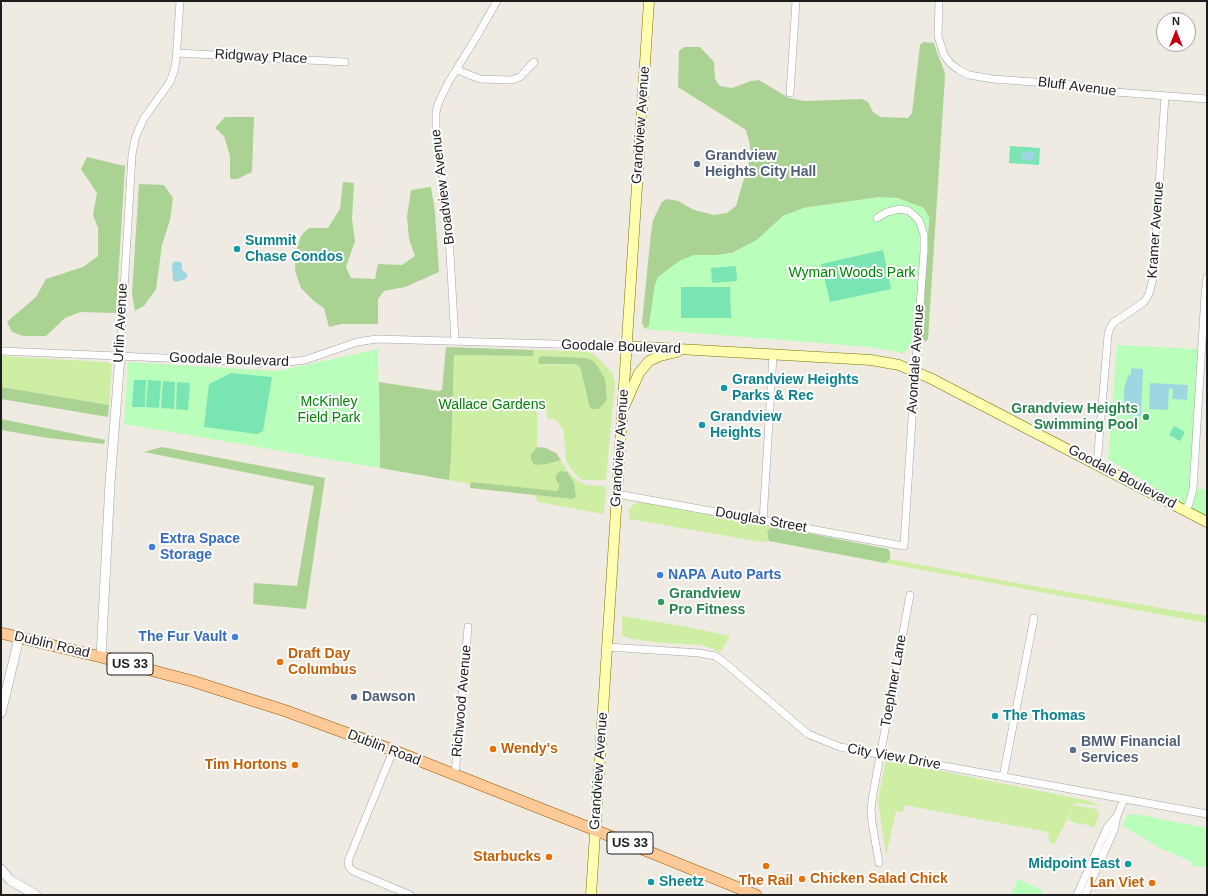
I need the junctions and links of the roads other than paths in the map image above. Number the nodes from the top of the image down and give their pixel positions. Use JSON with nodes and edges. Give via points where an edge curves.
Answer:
{"nodes":[{"id":1,"x":180,"y":1,"type":"edge"},
{"id":2,"x":497,"y":1,"type":"edge"},
{"id":3,"x":649,"y":1,"type":"edge"},
{"id":4,"x":796,"y":1,"type":"edge"},
{"id":5,"x":939,"y":1,"type":"edge"},
{"id":6,"x":177,"y":53,"type":"junction"},
{"id":7,"x":345,"y":62,"type":"dead end"},
{"id":8,"x":534,"y":62,"type":"dead end"},
{"id":9,"x":457,"y":70,"type":"junction"},
{"id":10,"x":790,"y":94,"type":"dead end"},
{"id":11,"x":1165,"y":96,"type":"junction"},
{"id":12,"x":1207,"y":99,"type":"edge"},
{"id":13,"x":877,"y":218,"type":"dead end"},
{"id":14,"x":1207,"y":278,"type":"edge"},
{"id":15,"x":455,"y":341,"type":"junction"},
{"id":16,"x":626,"y":346,"type":"junction"},
{"id":17,"x":695,"y":350,"type":"junction"},
{"id":18,"x":1,"y":351,"type":"edge"},
{"id":19,"x":774,"y":355,"type":"junction"},
{"id":20,"x":120,"y":356,"type":"junction"},
{"id":21,"x":915,"y":371,"type":"junction"},
{"id":22,"x":623,"y":411,"type":"junction"},
{"id":23,"x":1097,"y":464,"type":"junction"},
{"id":24,"x":617,"y":494,"type":"junction"},
{"id":25,"x":1185,"y":510,"type":"junction"},
{"id":26,"x":763,"y":521,"type":"junction"},
{"id":27,"x":1207,"y":522,"type":"edge"},
{"id":28,"x":904,"y":546,"type":"joint"},
{"id":29,"x":910,"y":595,"type":"dead end"},
{"id":30,"x":1034,"y":618,"type":"dead end"},
{"id":31,"x":468,"y":627,"type":"dead end"},
{"id":32,"x":1,"y":633,"type":"edge"},
{"id":33,"x":19,"y":638,"type":"junction"},
{"id":34,"x":607,"y":647,"type":"junction"},
{"id":35,"x":101,"y":657,"type":"junction"},
{"id":36,"x":1,"y":713,"type":"edge"},
{"id":37,"x":393,"y":751,"type":"junction"},
{"id":38,"x":881,"y":754,"type":"junction"},
{"id":39,"x":455,"y":775,"type":"junction"},
{"id":40,"x":1003,"y":777,"type":"junction"},
{"id":41,"x":1124,"y":799,"type":"junction"},
{"id":42,"x":1207,"y":814,"type":"edge"},
{"id":43,"x":595,"y":830,"type":"junction"},
{"id":44,"x":1097,"y":860,"type":"junction"},
{"id":45,"x":879,"y":863,"type":"dead end"},
{"id":46,"x":1,"y":869,"type":"edge"},
{"id":47,"x":36,"y":895,"type":"edge"},
{"id":48,"x":410,"y":895,"type":"edge"},
{"id":49,"x":591,"y":895,"type":"edge"},
{"id":50,"x":756,"y":895,"type":"edge"},
{"id":51,"x":1077,"y":895,"type":"edge"},
{"id":52,"x":1086,"y":895,"type":"edge"}],
"edges":[{"from":1,"to":6,"type":"street","name":"Urlin Avenue"},
{"from":2,"to":9,"type":"street","name":"Broadview Avenue"},
{"from":3,"to":16,"type":"main road","name":"Grandview Avenue"},
{"from":4,"to":10,"type":"street"},
{"from":5,"to":11,"type":"street","name":"Bluff Avenue","via":[[939,41],[944,55],[959,70],[970,75]]},
{"from":6,"to":7,"type":"street","name":"Ridgway Place"},
{"from":6,"to":20,"type":"street","name":"Urlin Avenue","via":[[170,82],[144,118],[135,139]]},
{"from":8,"to":9,"type":"street","via":[[520,77],[512,80],[480,79]]},
{"from":9,"to":15,"type":"street","name":"Broadview Avenue","via":[[438,104],[435,121],[445,190]]},
{"from":11,"to":12,"type":"street","name":"Bluff Avenue"},
{"from":11,"to":23,"type":"street","name":"Kramer Avenue","via":[[1153,278],[1144,302],[1113,323],[1110,328]]},
{"from":13,"to":21,"type":"street","name":"Avondale Avenue","via":[[900,209],[909,211],[921,225],[924,235]]},
{"from":14,"to":25,"type":"street","via":[[1193,489]]},
{"from":15,"to":16,"type":"street","name":"Goodale Boulevard"},
{"from":15,"to":20,"type":"street","name":"Goodale Boulevard","via":[[367,340],[305,360],[280,363]]},
{"from":16,"to":17,"type":"main road","name":"Goodale Boulevard"},
{"from":16,"to":22,"type":"main road","name":"Grandview Avenue"},
{"from":17,"to":19,"type":"main road","name":"Goodale Boulevard"},
{"from":17,"to":22,"type":"main road","via":[[660,356],[650,361],[639,374]]},
{"from":18,"to":20,"type":"street","name":"Goodale Boulevard"},
{"from":19,"to":21,"type":"main road","name":"Goodale Boulevard","via":[[872,360]]},
{"from":19,"to":26,"type":"street"},
{"from":20,"to":35,"type":"street","name":"Urlin Avenue"},
{"from":21,"to":23,"type":"main road","name":"Goodale Boulevard"},
{"from":21,"to":28,"type":"street","name":"Avondale Avenue"},
{"from":22,"to":24,"type":"main road","name":"Grandview Avenue"},
{"from":23,"to":25,"type":"main road","name":"Goodale Boulevard"},
{"from":24,"to":26,"type":"street","name":"Douglas Street"},
{"from":24,"to":34,"type":"main road","name":"Grandview Avenue"},
{"from":25,"to":27,"type":"main road","name":"Goodale Boulevard"},
{"from":26,"to":28,"type":"street","name":"Douglas Street"},
{"from":29,"to":38,"type":"street","name":"Toephner Lane"},
{"from":30,"to":40,"type":"street"},
{"from":31,"to":39,"type":"street","name":"Richwood Avenue"},
{"from":32,"to":33,"type":"main road","name":"Dublin Road","number":"US 33"},
{"from":33,"to":35,"type":"main road","name":"Dublin Road","number":"US 33"},
{"from":33,"to":36,"type":"street"},
{"from":34,"to":38,"type":"street","name":"City View Drive","via":[[715,656],[808,734],[840,747]]},
{"from":34,"to":43,"type":"main road","name":"Grandview Avenue"},
{"from":35,"to":37,"type":"main road","name":"Dublin Road","number":"US 33","via":[[192,681],[286,711]]},
{"from":37,"to":39,"type":"main road","name":"Dublin Road","number":"US 33"},
{"from":37,"to":48,"type":"street","via":[[348,861],[349,867],[358,874]]},
{"from":38,"to":40,"type":"street","name":"City View Drive"},
{"from":38,"to":45,"type":"street","name":"Toephner Lane","via":[[872,809]]},
{"from":39,"to":43,"type":"main road","name":"Dublin Road","number":"US 33"},
{"from":40,"to":41,"type":"street","name":"City View Drive"},
{"from":41,"to":42,"type":"street","name":"City View Drive"},
{"from":41,"to":44,"type":"street","via":[[1116,816],[1114,830]]},
{"from":43,"to":49,"type":"main road","name":"Grandview Avenue"},
{"from":43,"to":50,"type":"main road","name":"Dublin Road","number":"US 33"},
{"from":44,"to":51,"type":"street"},
{"from":44,"to":52,"type":"street"},
{"from":46,"to":47,"type":"street","via":[[10,880]]}]}
